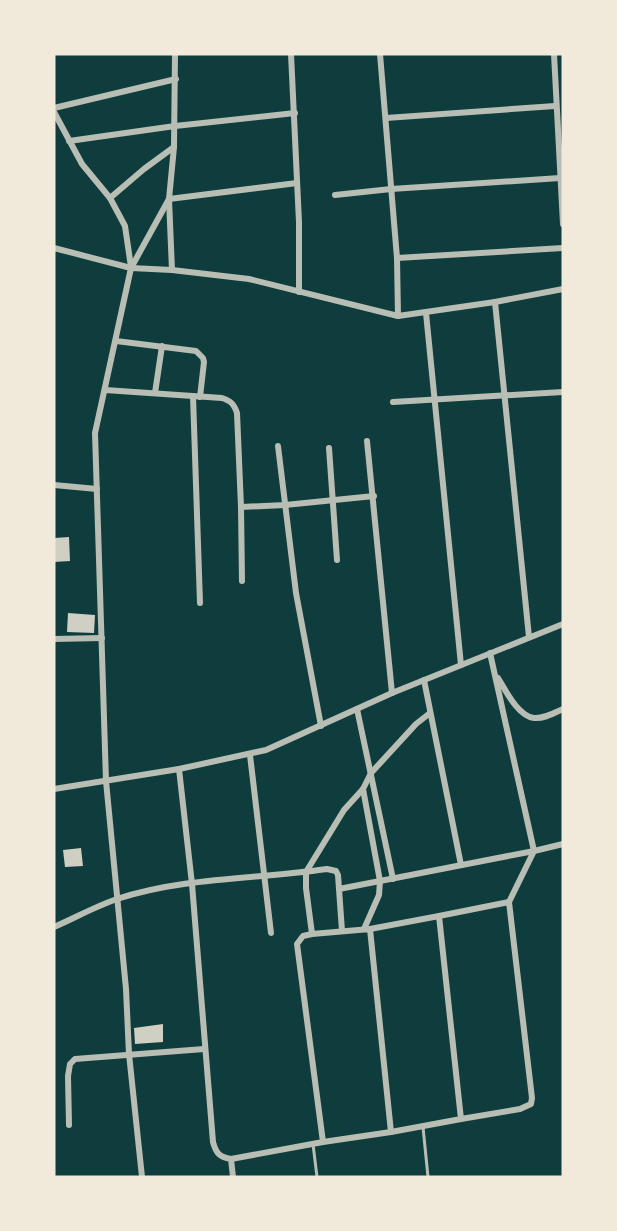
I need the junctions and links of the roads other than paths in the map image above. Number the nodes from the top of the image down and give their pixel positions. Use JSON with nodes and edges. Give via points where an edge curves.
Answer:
{"nodes":[{"id":1,"x":175,"y":54,"type":"edge"},
{"id":2,"x":291,"y":54,"type":"edge"},
{"id":3,"x":380,"y":54,"type":"edge"},
{"id":4,"x":554,"y":54,"type":"edge"},
{"id":5,"x":176,"y":80,"type":"junction"},
{"id":6,"x":555,"y":105,"type":"junction"},
{"id":7,"x":54,"y":110,"type":"edge"},
{"id":8,"x":295,"y":112,"type":"junction"},
{"id":9,"x":386,"y":118,"type":"junction"},
{"id":10,"x":175,"y":126,"type":"junction"},
{"id":11,"x":69,"y":141,"type":"junction"},
{"id":12,"x":174,"y":147,"type":"junction"},
{"id":13,"x":560,"y":178,"type":"junction"},
{"id":14,"x":297,"y":183,"type":"junction"},
{"id":15,"x":391,"y":189,"type":"junction"},
{"id":16,"x":335,"y":195,"type":"dead end"},
{"id":17,"x":110,"y":198,"type":"junction"},
{"id":18,"x":169,"y":199,"type":"junction"},
{"id":19,"x":563,"y":224,"type":"edge"},
{"id":20,"x":54,"y":248,"type":"edge"},
{"id":21,"x":563,"y":249,"type":"edge"},
{"id":22,"x":397,"y":258,"type":"junction"},
{"id":23,"x":131,"y":267,"type":"junction"},
{"id":24,"x":172,"y":270,"type":"junction"},
{"id":25,"x":563,"y":289,"type":"edge"},
{"id":26,"x":299,"y":292,"type":"junction"},
{"id":27,"x":495,"y":302,"type":"junction"},
{"id":28,"x":426,"y":313,"type":"junction"},
{"id":29,"x":398,"y":315,"type":"junction"},
{"id":30,"x":116,"y":340,"type":"junction"},
{"id":31,"x":162,"y":346,"type":"junction"},
{"id":32,"x":105,"y":390,"type":"junction"},
{"id":33,"x":563,"y":392,"type":"edge"},
{"id":34,"x":154,"y":393,"type":"junction"},
{"id":35,"x":505,"y":395,"type":"junction"},
{"id":36,"x":196,"y":396,"type":"junction"},
{"id":37,"x":434,"y":399,"type":"junction"},
{"id":38,"x":393,"y":402,"type":"dead end"},
{"id":39,"x":367,"y":441,"type":"dead end"},
{"id":40,"x":278,"y":446,"type":"dead end"},
{"id":41,"x":329,"y":448,"type":"dead end"},
{"id":42,"x":54,"y":485,"type":"edge"},
{"id":43,"x":97,"y":489,"type":"junction"},
{"id":44,"x":374,"y":496,"type":"junction"},
{"id":45,"x":332,"y":500,"type":"junction"},
{"id":46,"x":285,"y":505,"type":"junction"},
{"id":47,"x":241,"y":507,"type":"junction"},
{"id":48,"x":337,"y":560,"type":"dead end"},
{"id":49,"x":242,"y":581,"type":"dead end"},
{"id":50,"x":200,"y":603,"type":"dead end"},
{"id":51,"x":563,"y":624,"type":"edge"},
{"id":52,"x":529,"y":637,"type":"junction"},
{"id":53,"x":102,"y":638,"type":"junction"},
{"id":54,"x":54,"y":639,"type":"edge"},
{"id":55,"x":490,"y":653,"type":"junction"},
{"id":56,"x":461,"y":665,"type":"junction"},
{"id":57,"x":496,"y":675,"type":"junction"},
{"id":58,"x":424,"y":680,"type":"junction"},
{"id":59,"x":392,"y":693,"type":"junction"},
{"id":60,"x":357,"y":709,"type":"junction"},
{"id":61,"x":563,"y":709,"type":"edge"},
{"id":62,"x":430,"y":713,"type":"junction"},
{"id":63,"x":321,"y":726,"type":"junction"},
{"id":64,"x":250,"y":755,"type":"junction"},
{"id":65,"x":179,"y":769,"type":"junction"},
{"id":66,"x":371,"y":773,"type":"junction"},
{"id":67,"x":106,"y":781,"type":"junction"},
{"id":68,"x":54,"y":789,"type":"edge"},
{"id":69,"x":363,"y":789,"type":"junction"},
{"id":70,"x":563,"y":844,"type":"edge"},
{"id":71,"x":534,"y":851,"type":"junction"},
{"id":72,"x":461,"y":865,"type":"junction"},
{"id":73,"x":306,"y":872,"type":"junction"},
{"id":74,"x":265,"y":876,"type":"junction"},
{"id":75,"x":393,"y":879,"type":"junction"},
{"id":76,"x":380,"y":881,"type":"junction"},
{"id":77,"x":192,"y":884,"type":"junction"},
{"id":78,"x":339,"y":889,"type":"junction"},
{"id":79,"x":117,"y":899,"type":"junction"},
{"id":80,"x":509,"y":902,"type":"junction"},
{"id":81,"x":440,"y":916,"type":"junction"},
{"id":82,"x":54,"y":927,"type":"edge"},
{"id":83,"x":367,"y":929,"type":"junction"},
{"id":84,"x":342,"y":931,"type":"junction"},
{"id":85,"x":271,"y":933,"type":"dead end"},
{"id":86,"x":312,"y":934,"type":"junction"},
{"id":87,"x":204,"y":1049,"type":"junction"},
{"id":88,"x":129,"y":1054,"type":"junction"},
{"id":89,"x":461,"y":1119,"type":"junction"},
{"id":90,"x":69,"y":1125,"type":"dead end"},
{"id":91,"x":423,"y":1126,"type":"junction"},
{"id":92,"x":391,"y":1132,"type":"junction"},
{"id":93,"x":323,"y":1142,"type":"junction"},
{"id":94,"x":313,"y":1144,"type":"junction"},
{"id":95,"x":231,"y":1160,"type":"junction"},
{"id":96,"x":142,"y":1177,"type":"edge"},
{"id":97,"x":233,"y":1177,"type":"edge"},
{"id":98,"x":316,"y":1177,"type":"edge"},
{"id":99,"x":428,"y":1177,"type":"edge"}],
"edges":[{"from":1,"to":5,"type":"street"},
{"from":2,"to":8,"type":"street"},
{"from":3,"to":9,"type":"street"},
{"from":4,"to":6,"type":"street"},
{"from":5,"to":7,"type":"street"},
{"from":5,"to":10,"type":"street"},
{"from":6,"to":9,"type":"street"},
{"from":6,"to":13,"type":"street"},
{"from":7,"to":11,"type":"street"},
{"from":8,"to":10,"type":"street"},
{"from":8,"to":14,"type":"street"},
{"from":9,"to":15,"type":"street"},
{"from":10,"to":11,"type":"street"},
{"from":10,"to":12,"type":"street"},
{"from":11,"to":17,"type":"street"},
{"from":12,"to":17,"type":"street"},
{"from":12,"to":18,"type":"street"},
{"from":13,"to":15,"type":"street"},
{"from":13,"to":19,"type":"street"},
{"from":14,"to":18,"type":"street"},
{"from":14,"to":26,"type":"street"},
{"from":15,"to":16,"type":"street"},
{"from":15,"to":22,"type":"street"},
{"from":17,"to":23,"type":"street","via":[[125,226]]},
{"from":18,"to":23,"type":"street"},
{"from":18,"to":24,"type":"street"},
{"from":20,"to":23,"type":"street"},
{"from":21,"to":22,"type":"street"},
{"from":22,"to":29,"type":"street"},
{"from":23,"to":24,"type":"street"},
{"from":23,"to":30,"type":"street"},
{"from":24,"to":26,"type":"street","via":[[249,279]]},
{"from":25,"to":27,"type":"street"},
{"from":26,"to":29,"type":"street"},
{"from":27,"to":28,"type":"street"},
{"from":27,"to":35,"type":"street"},
{"from":28,"to":29,"type":"street"},
{"from":28,"to":37,"type":"street"},
{"from":30,"to":31,"type":"street"},
{"from":30,"to":32,"type":"street"},
{"from":31,"to":34,"type":"street"},
{"from":31,"to":36,"type":"street","via":[[200,354],[204,362]]},
{"from":32,"to":34,"type":"street"},
{"from":32,"to":43,"type":"street","via":[[95,433]]},
{"from":33,"to":35,"type":"street"},
{"from":34,"to":36,"type":"street"},
{"from":35,"to":37,"type":"street"},
{"from":35,"to":52,"type":"street"},
{"from":36,"to":47,"type":"street","via":[[222,398],[235,405]]},
{"from":36,"to":50,"type":"street"},
{"from":37,"to":38,"type":"street"},
{"from":37,"to":56,"type":"street"},
{"from":39,"to":44,"type":"street"},
{"from":40,"to":46,"type":"street"},
{"from":41,"to":45,"type":"street"},
{"from":42,"to":43,"type":"street"},
{"from":43,"to":53,"type":"street"},
{"from":44,"to":45,"type":"street"},
{"from":44,"to":59,"type":"street"},
{"from":45,"to":46,"type":"street"},
{"from":45,"to":48,"type":"street"},
{"from":46,"to":47,"type":"street"},
{"from":46,"to":63,"type":"street","via":[[296,592]]},
{"from":47,"to":49,"type":"street"},
{"from":51,"to":52,"type":"street"},
{"from":52,"to":55,"type":"street"},
{"from":53,"to":54,"type":"street"},
{"from":53,"to":67,"type":"street"},
{"from":55,"to":56,"type":"street"},
{"from":55,"to":57,"type":"street"},
{"from":56,"to":58,"type":"street"},
{"from":57,"to":61,"type":"street","via":[[526,715],[542,717]]},
{"from":57,"to":71,"type":"street"},
{"from":58,"to":59,"type":"street"},
{"from":58,"to":62,"type":"street"},
{"from":59,"to":60,"type":"street"},
{"from":60,"to":63,"type":"street"},
{"from":60,"to":66,"type":"street"},
{"from":62,"to":66,"type":"street"},
{"from":62,"to":72,"type":"street"},
{"from":63,"to":64,"type":"street"},
{"from":64,"to":65,"type":"street"},
{"from":64,"to":74,"type":"street"},
{"from":65,"to":67,"type":"street"},
{"from":65,"to":77,"type":"street"},
{"from":66,"to":69,"type":"street"},
{"from":66,"to":75,"type":"street"},
{"from":67,"to":68,"type":"street"},
{"from":67,"to":79,"type":"street"},
{"from":69,"to":73,"type":"street","via":[[344,810]]},
{"from":69,"to":76,"type":"street"},
{"from":70,"to":71,"type":"street"},
{"from":71,"to":72,"type":"street"},
{"from":71,"to":80,"type":"street"},
{"from":72,"to":75,"type":"street"},
{"from":73,"to":74,"type":"street"},
{"from":73,"to":78,"type":"street","via":[[332,869],[338,875]]},
{"from":73,"to":86,"type":"street"},
{"from":74,"to":77,"type":"street"},
{"from":74,"to":85,"type":"street"},
{"from":75,"to":76,"type":"street"},
{"from":76,"to":78,"type":"street"},
{"from":76,"to":83,"type":"street"},
{"from":77,"to":79,"type":"street"},
{"from":77,"to":87,"type":"street"},
{"from":78,"to":84,"type":"street"},
{"from":79,"to":82,"type":"street"},
{"from":79,"to":88,"type":"street"},
{"from":80,"to":81,"type":"street"},
{"from":80,"to":89,"type":"street","via":[[531,1104]]},
{"from":81,"to":83,"type":"street"},
{"from":81,"to":89,"type":"street"},
{"from":83,"to":84,"type":"street"},
{"from":83,"to":92,"type":"street"},
{"from":84,"to":86,"type":"street"},
{"from":86,"to":93,"type":"street","via":[[303,936],[297,944]]},
{"from":87,"to":88,"type":"street"},
{"from":87,"to":95,"type":"street","via":[[213,1142],[222,1158]]},
{"from":88,"to":90,"type":"street","via":[[75,1059],[70,1064]]},
{"from":88,"to":96,"type":"street"},
{"from":89,"to":91,"type":"street"},
{"from":91,"to":92,"type":"street"},
{"from":91,"to":99,"type":"lane"},
{"from":92,"to":93,"type":"street"},
{"from":93,"to":94,"type":"street"},
{"from":94,"to":95,"type":"street"},
{"from":94,"to":98,"type":"lane"},
{"from":95,"to":97,"type":"street"}]}
